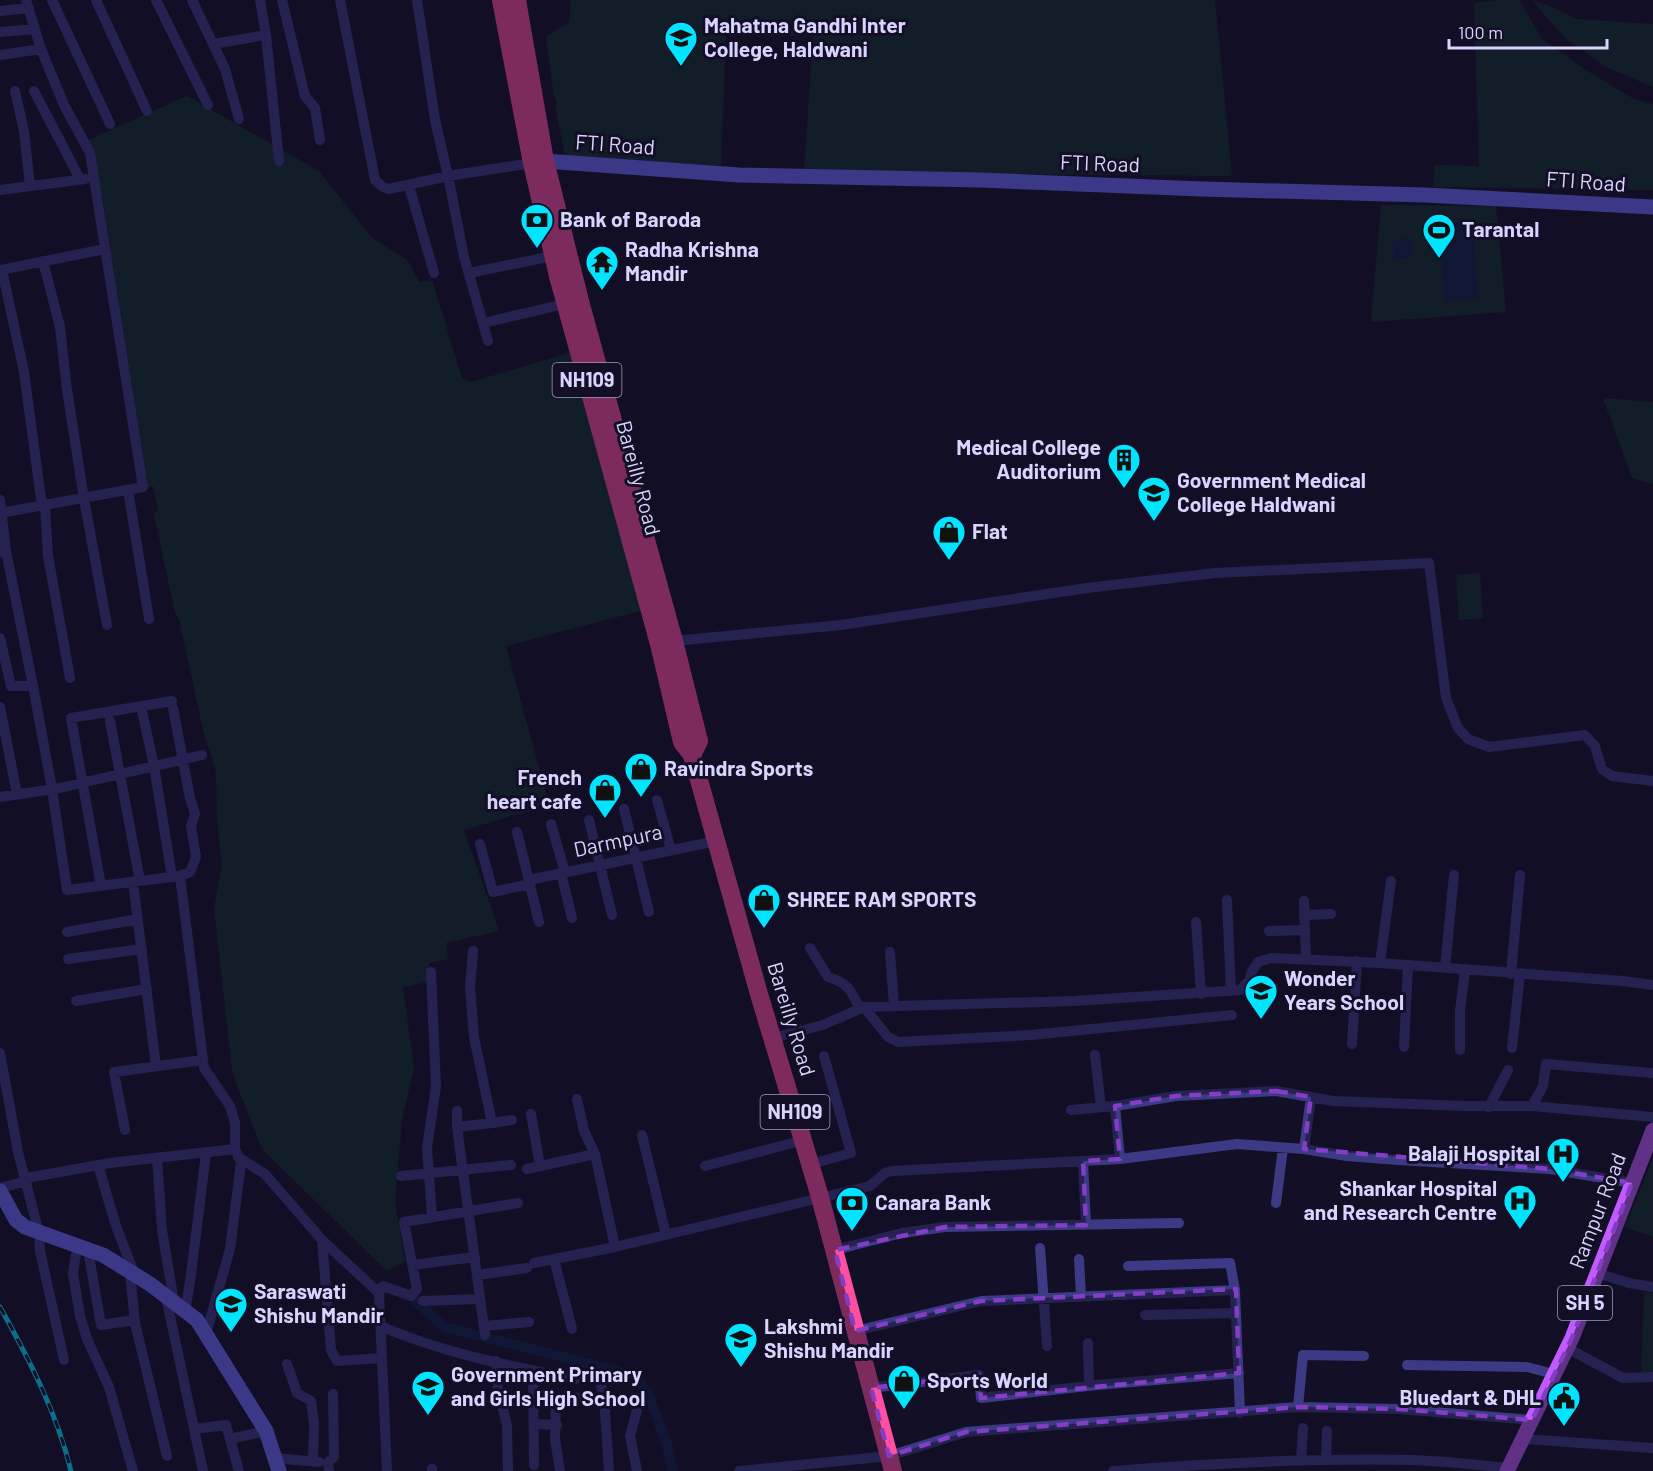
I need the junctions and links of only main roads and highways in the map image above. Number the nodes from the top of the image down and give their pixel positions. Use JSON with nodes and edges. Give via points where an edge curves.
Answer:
{"nodes":[{"id":1,"x":501,"y":0,"type":"edge"},
{"id":2,"x":517,"y":0,"type":"edge"},
{"id":3,"x":538,"y":162,"type":"junction"},
{"id":4,"x":1653,"y":207,"type":"edge"},
{"id":5,"x":667,"y":642,"type":"junction"},
{"id":6,"x":1653,"y":1130,"type":"edge"},
{"id":7,"x":0,"y":1189,"type":"edge"},
{"id":8,"x":891,"y":1463,"type":"edge"},
{"id":9,"x":277,"y":1465,"type":"edge"},
{"id":10,"x":1508,"y":1469,"type":"edge"}],
"edges":[{"from":1,"to":3,"type":"highway","name":"Bareilly Road","number":"NH109"},
{"from":2,"to":3,"type":"highway","name":"Bareilly Road","number":"NH109"},
{"from":3,"to":4,"type":"main road","name":"FTI Road","via":[[739,174],[1425,195]]},
{"from":3,"to":5,"type":"highway","name":"Bareilly Road","number":"NH109","via":[[581,305]]},
{"from":3,"to":5,"type":"highway","name":"Bareilly Road","number":"NH109","via":[[553,256]]},
{"from":5,"to":8,"type":"highway","name":"Bareilly Road","number":"NH109","via":[[699,741],[692,755],[811,1164]]},
{"from":6,"to":10,"type":"main road","name":"Rampur Road","number":"SH 5","via":[[1567,1348]]},
{"from":7,"to":9,"type":"main road","via":[[16,1220],[25,1227],[103,1255],[197,1320],[266,1431]]}]}
